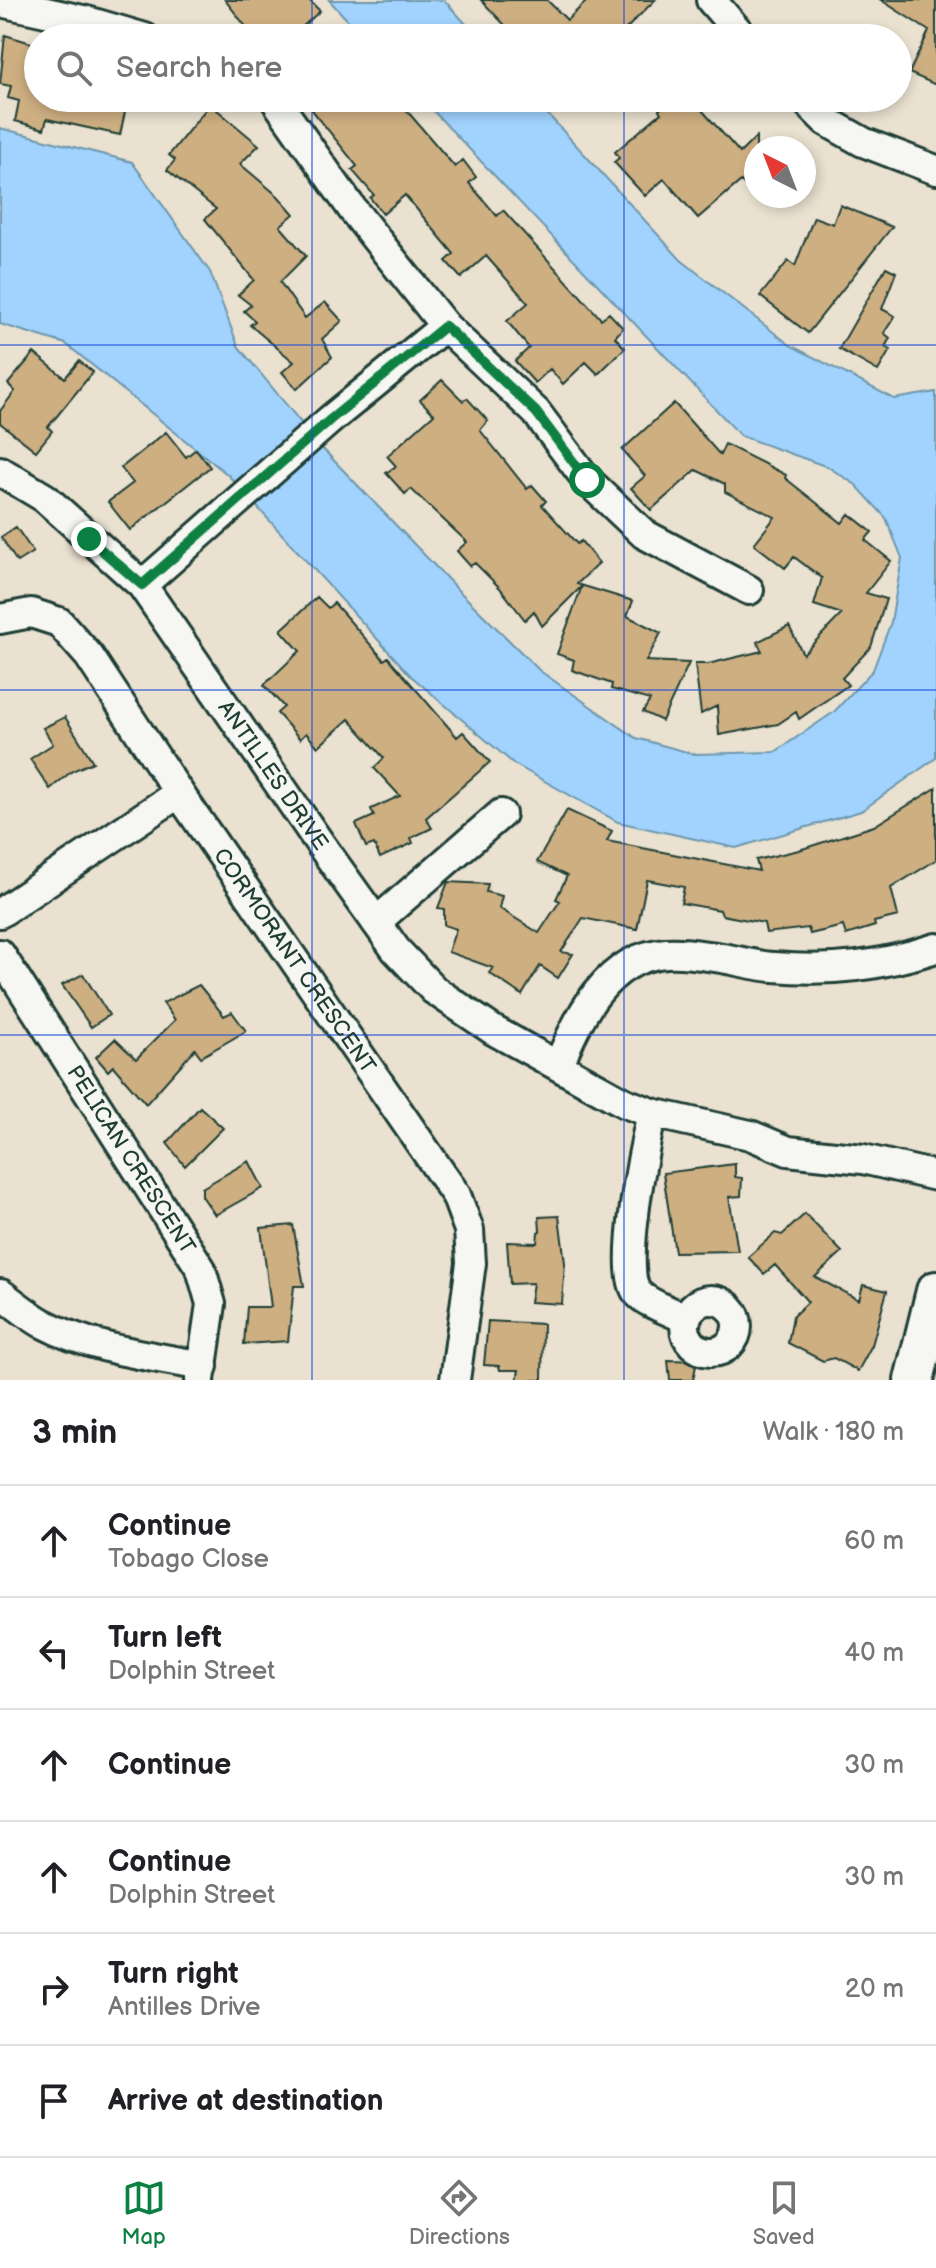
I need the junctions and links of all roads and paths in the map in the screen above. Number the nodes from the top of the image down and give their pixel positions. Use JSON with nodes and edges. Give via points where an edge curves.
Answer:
{"nodes":[{"id":1,"x":711,"y":0,"type":"edge"},
{"id":2,"x":0,"y":2,"type":"edge"},
{"id":3,"x":97,"y":24,"type":"edge"},
{"id":4,"x":732,"y":24,"type":"edge"},
{"id":5,"x":284,"y":112,"type":"edge"},
{"id":6,"x":817,"y":112,"type":"edge"},
{"id":7,"x":936,"y":170,"type":"edge"},
{"id":8,"x":445,"y":326,"type":"junction"},
{"id":9,"x":0,"y":471,"type":"edge"},
{"id":10,"x":142,"y":585,"type":"junction"},
{"id":11,"x":749,"y":590,"type":"dead end"},
{"id":12,"x":0,"y":619,"type":"edge"},
{"id":13,"x":179,"y":793,"type":"junction"},
{"id":14,"x":501,"y":814,"type":"dead end"},
{"id":15,"x":0,"y":913,"type":"edge"},
{"id":16,"x":376,"y":922,"type":"junction"},
{"id":17,"x":936,"y":948,"type":"edge"},
{"id":18,"x":0,"y":954,"type":"edge"},
{"id":19,"x":559,"y":1065,"type":"junction"},
{"id":20,"x":652,"y":1113,"type":"junction"},
{"id":21,"x":936,"y":1176,"type":"edge"},
{"id":22,"x":936,"y":1291,"type":"edge"},
{"id":23,"x":1,"y":1294,"type":"edge"},
{"id":24,"x":686,"y":1319,"type":"dead end"},
{"id":25,"x":202,"y":1373,"type":"edge"},
{"id":26,"x":455,"y":1380,"type":"edge"},
{"id":27,"x":914,"y":1380,"type":"edge"}],
"edges":[{"from":1,"to":4,"type":"street"},
{"from":2,"to":3,"type":"street"},
{"from":5,"to":8,"type":"street"},
{"from":6,"to":7,"type":"street","via":[[863,142]]},
{"from":8,"to":10,"type":"street"},
{"from":8,"to":11,"type":"street","via":[[536,412],[587,480],[644,534]]},
{"from":9,"to":10,"type":"street","name":"ANTILLES DRIVE","via":[[45,498]]},
{"from":10,"to":16,"type":"street","name":"ANTILLES DRIVE"},
{"from":12,"to":13,"type":"street","name":"CORMORANT CRESCENT","via":[[31,613],[59,622],[89,656]]},
{"from":13,"to":15,"type":"street"},
{"from":13,"to":26,"type":"street","name":"CORMORANT CRESCENT","via":[[456,1195],[469,1230],[471,1263]]},
{"from":14,"to":16,"type":"street"},
{"from":16,"to":19,"type":"street","name":"ANTILLES DRIVE","via":[[434,990]]},
{"from":17,"to":19,"type":"street","via":[[834,970],[664,953],[631,963],[605,982],[572,1032]]},
{"from":18,"to":25,"type":"street","name":"PELICAN CRESCENT","via":[[201,1269],[211,1304]]},
{"from":19,"to":20,"type":"street","name":"ANTILLES DRIVE"},
{"from":20,"to":21,"type":"street","name":"ANTILLES DRIVE","via":[[750,1135],[788,1151],[863,1159]]},
{"from":20,"to":24,"type":"street","via":[[637,1183],[632,1275],[635,1291]]},
{"from":22,"to":27,"type":"street"},
{"from":23,"to":25,"type":"street","via":[[41,1322],[75,1337]]}]}
